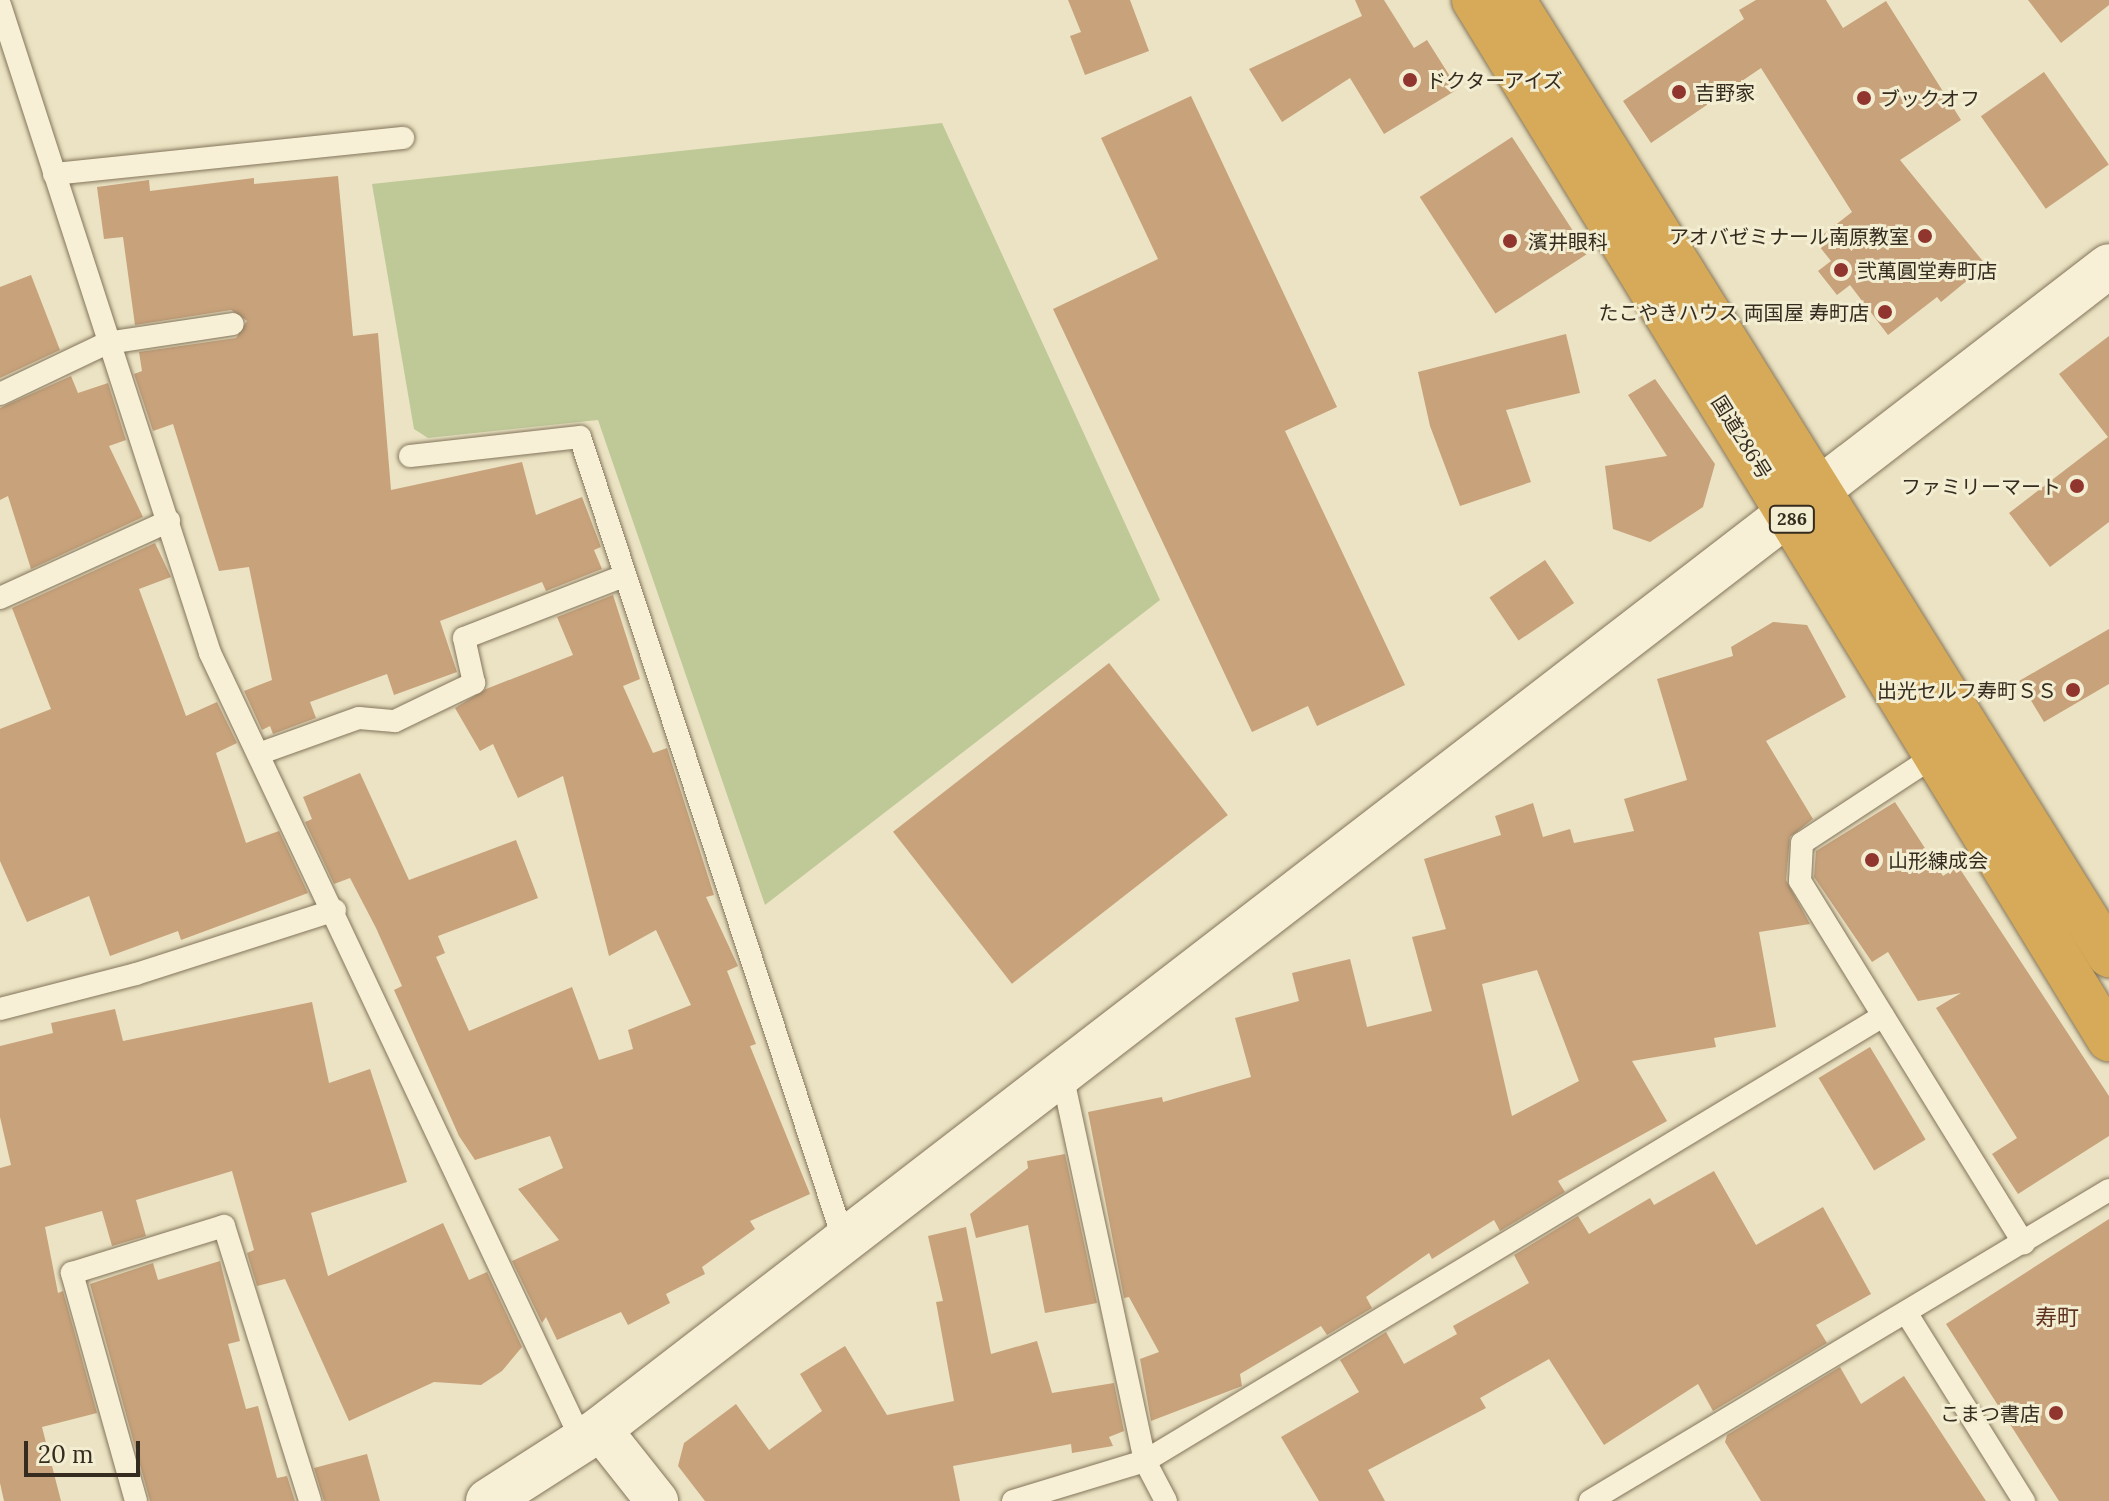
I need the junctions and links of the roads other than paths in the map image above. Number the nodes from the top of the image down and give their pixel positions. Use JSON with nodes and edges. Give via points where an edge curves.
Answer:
{"nodes":[{"id":1,"x":1474,"y":0,"type":"edge"},
{"id":2,"x":1513,"y":0,"type":"edge"},
{"id":3,"x":0,"y":5,"type":"edge"},
{"id":4,"x":403,"y":138,"type":"dead end"},
{"id":5,"x":54,"y":174,"type":"junction"},
{"id":6,"x":2109,"y":266,"type":"edge"},
{"id":7,"x":233,"y":324,"type":"dead end"},
{"id":8,"x":107,"y":343,"type":"junction"},
{"id":9,"x":0,"y":394,"type":"edge"},
{"id":10,"x":410,"y":456,"type":"dead end"},
{"id":11,"x":1803,"y":501,"type":"junction"},
{"id":12,"x":169,"y":521,"type":"junction"},
{"id":13,"x":624,"y":576,"type":"junction"},
{"id":14,"x":0,"y":598,"type":"edge"},
{"id":15,"x":261,"y":753,"type":"junction"},
{"id":16,"x":1936,"y":755,"type":"junction"},
{"id":17,"x":335,"y":910,"type":"junction"},
{"id":18,"x":2109,"y":955,"type":"edge"},
{"id":19,"x":0,"y":1009,"type":"edge"},
{"id":20,"x":1883,"y":1016,"type":"junction"},
{"id":21,"x":2109,"y":1039,"type":"edge"},
{"id":22,"x":1062,"y":1074,"type":"junction"},
{"id":23,"x":2109,"y":1190,"type":"edge"},
{"id":24,"x":843,"y":1238,"type":"junction"},
{"id":25,"x":2024,"y":1243,"type":"junction"},
{"id":26,"x":1907,"y":1314,"type":"junction"},
{"id":27,"x":591,"y":1435,"type":"junction"},
{"id":28,"x":1145,"y":1461,"type":"junction"},
{"id":29,"x":136,"y":1501,"type":"edge"},
{"id":30,"x":310,"y":1501,"type":"edge"},
{"id":31,"x":488,"y":1501,"type":"edge"},
{"id":32,"x":657,"y":1501,"type":"edge"},
{"id":33,"x":1013,"y":1501,"type":"edge"},
{"id":34,"x":1166,"y":1501,"type":"edge"},
{"id":35,"x":1590,"y":1501,"type":"edge"},
{"id":36,"x":2024,"y":1501,"type":"edge"}],
"edges":[{"from":1,"to":11,"type":"highway","name":"国道286号","number":"286"},
{"from":2,"to":11,"type":"highway","name":"国道286号","number":"286"},
{"from":3,"to":5,"type":"lane"},
{"from":4,"to":5,"type":"lane"},
{"from":5,"to":8,"type":"lane"},
{"from":6,"to":11,"type":"street"},
{"from":7,"to":8,"type":"lane"},
{"from":8,"to":9,"type":"lane"},
{"from":8,"to":12,"type":"lane"},
{"from":10,"to":13,"type":"lane","via":[[580,437]]},
{"from":11,"to":16,"type":"highway","name":"国道286号","number":"286"},
{"from":11,"to":18,"type":"highway","name":"国道286号","number":"286"},
{"from":11,"to":22,"type":"street"},
{"from":12,"to":14,"type":"lane"},
{"from":12,"to":15,"type":"lane","via":[[210,653]]},
{"from":13,"to":15,"type":"lane","via":[[464,638],[474,683],[395,721],[359,718]]},
{"from":13,"to":24,"type":"lane"},
{"from":15,"to":17,"type":"lane"},
{"from":16,"to":20,"type":"lane","via":[[1802,843],[1800,881]]},
{"from":16,"to":21,"type":"highway","name":"国道286号","number":"286"},
{"from":17,"to":19,"type":"lane","via":[[136,974]]},
{"from":17,"to":27,"type":"lane"},
{"from":20,"to":25,"type":"lane"},
{"from":20,"to":28,"type":"lane"},
{"from":22,"to":24,"type":"street"},
{"from":22,"to":28,"type":"lane"},
{"from":23,"to":25,"type":"lane"},
{"from":24,"to":27,"type":"street"},
{"from":25,"to":26,"type":"lane"},
{"from":26,"to":35,"type":"lane"},
{"from":26,"to":36,"type":"lane"},
{"from":27,"to":31,"type":"street"},
{"from":27,"to":32,"type":"street"},
{"from":28,"to":33,"type":"lane"},
{"from":28,"to":34,"type":"lane"},
{"from":29,"to":30,"type":"lane","via":[[72,1273],[224,1226]]}]}
